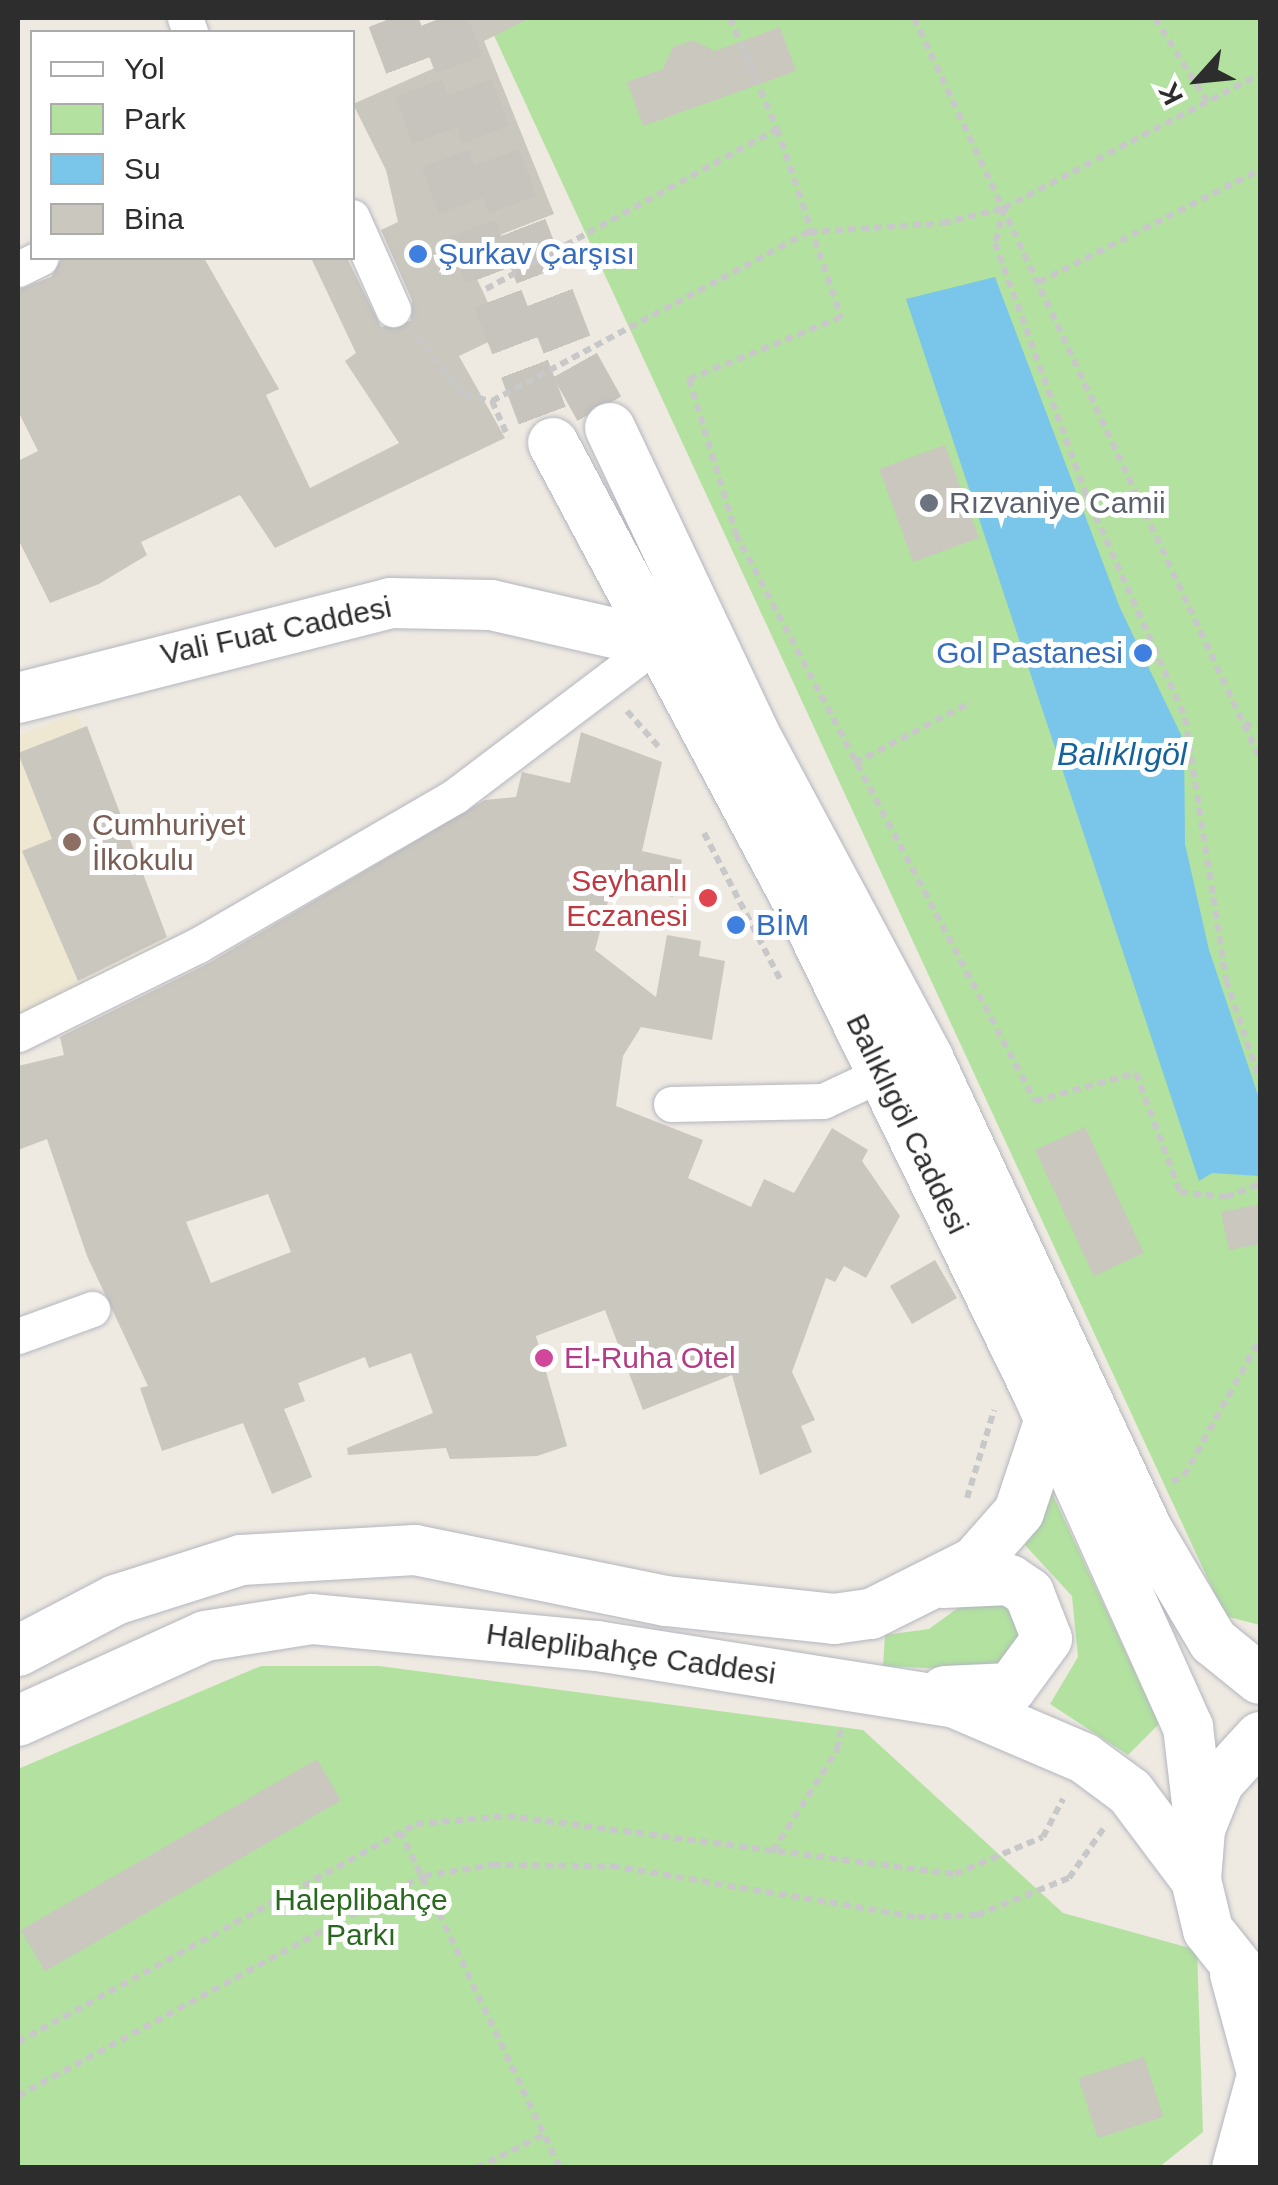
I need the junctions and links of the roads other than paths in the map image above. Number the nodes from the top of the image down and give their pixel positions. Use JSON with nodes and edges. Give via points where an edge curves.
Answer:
{"nodes":[{"id":1,"x":355,"y":224,"type":"edge"},
{"id":2,"x":393,"y":310,"type":"dead end"},
{"id":3,"x":610,"y":428,"type":"tunnel mouth"},
{"id":4,"x":553,"y":442,"type":"tunnel mouth"},
{"id":5,"x":656,"y":643,"type":"junction"},
{"id":6,"x":18,"y":698,"type":"edge"},
{"id":7,"x":18,"y":1034,"type":"edge"},
{"id":8,"x":883,"y":1072,"type":"junction"},
{"id":9,"x":671,"y":1104,"type":"dead end"},
{"id":10,"x":92,"y":1309,"type":"dead end"},
{"id":11,"x":18,"y":1336,"type":"edge"},
{"id":12,"x":1050,"y":1422,"type":"junction"},
{"id":13,"x":934,"y":1585,"type":"junction"},
{"id":14,"x":18,"y":1650,"type":"edge"},
{"id":15,"x":1260,"y":1679,"type":"edge"},
{"id":16,"x":890,"y":1689,"type":"junction"},
{"id":17,"x":18,"y":1722,"type":"edge"},
{"id":18,"x":1260,"y":1738,"type":"edge"},
{"id":19,"x":1200,"y":1829,"type":"junction"},
{"id":20,"x":1196,"y":1880,"type":"junction"},
{"id":21,"x":1248,"y":1984,"type":"edge"},
{"id":22,"x":1260,"y":2066,"type":"edge"},
{"id":23,"x":1260,"y":2083,"type":"edge"},
{"id":24,"x":1237,"y":2168,"type":"edge"}],
"edges":[{"from":1,"to":2,"type":"street"},
{"from":3,"to":15,"type":"main road","name":"Balıklıgöl Caddesi","via":[[753,731],[928,1058],[1134,1498],[1212,1641]]},
{"from":4,"to":5,"type":"main road","name":"Balıklıgöl Caddesi"},
{"from":5,"to":6,"type":"main road","name":"Vali Fuat Caddesi","via":[[492,605],[390,603]]},
{"from":5,"to":7,"type":"street","via":[[455,796],[198,945]]},
{"from":5,"to":8,"type":"main road","name":"Balıklıgöl Caddesi"},
{"from":8,"to":9,"type":"street","via":[[822,1101]]},
{"from":8,"to":12,"type":"main road","name":"Balıklıgöl Caddesi"},
{"from":10,"to":11,"type":"street"},
{"from":12,"to":13,"type":"main road","name":"Haleplibahçe Caddesi","via":[[1019,1512],[975,1562]]},
{"from":12,"to":19,"type":"main road","name":"Balıklıgöl Caddesi","via":[[1188,1727]]},
{"from":13,"to":14,"type":"main road","name":"Haleplibahçe Caddesi","via":[[834,1620],[666,1601],[415,1550],[242,1560],[115,1600]]},
{"from":13,"to":16,"type":"main road","via":[[1010,1580],[1030,1593],[1046,1638],[1011,1688]]},
{"from":16,"to":17,"type":"main road","name":"Haleplibahçe Caddesi","via":[[597,1646],[312,1619],[206,1636]]},
{"from":16,"to":20,"type":"main road","name":"Haleplibahçe Caddesi","via":[[955,1703],[1084,1758],[1130,1792]]},
{"from":18,"to":19,"type":"main road","via":[[1219,1782]]},
{"from":19,"to":20,"type":"main road"},
{"from":20,"to":21,"type":"main road","via":[[1208,1930]]},
{"from":21,"to":22,"type":"main road"},
{"from":23,"to":24,"type":"main road"}]}
